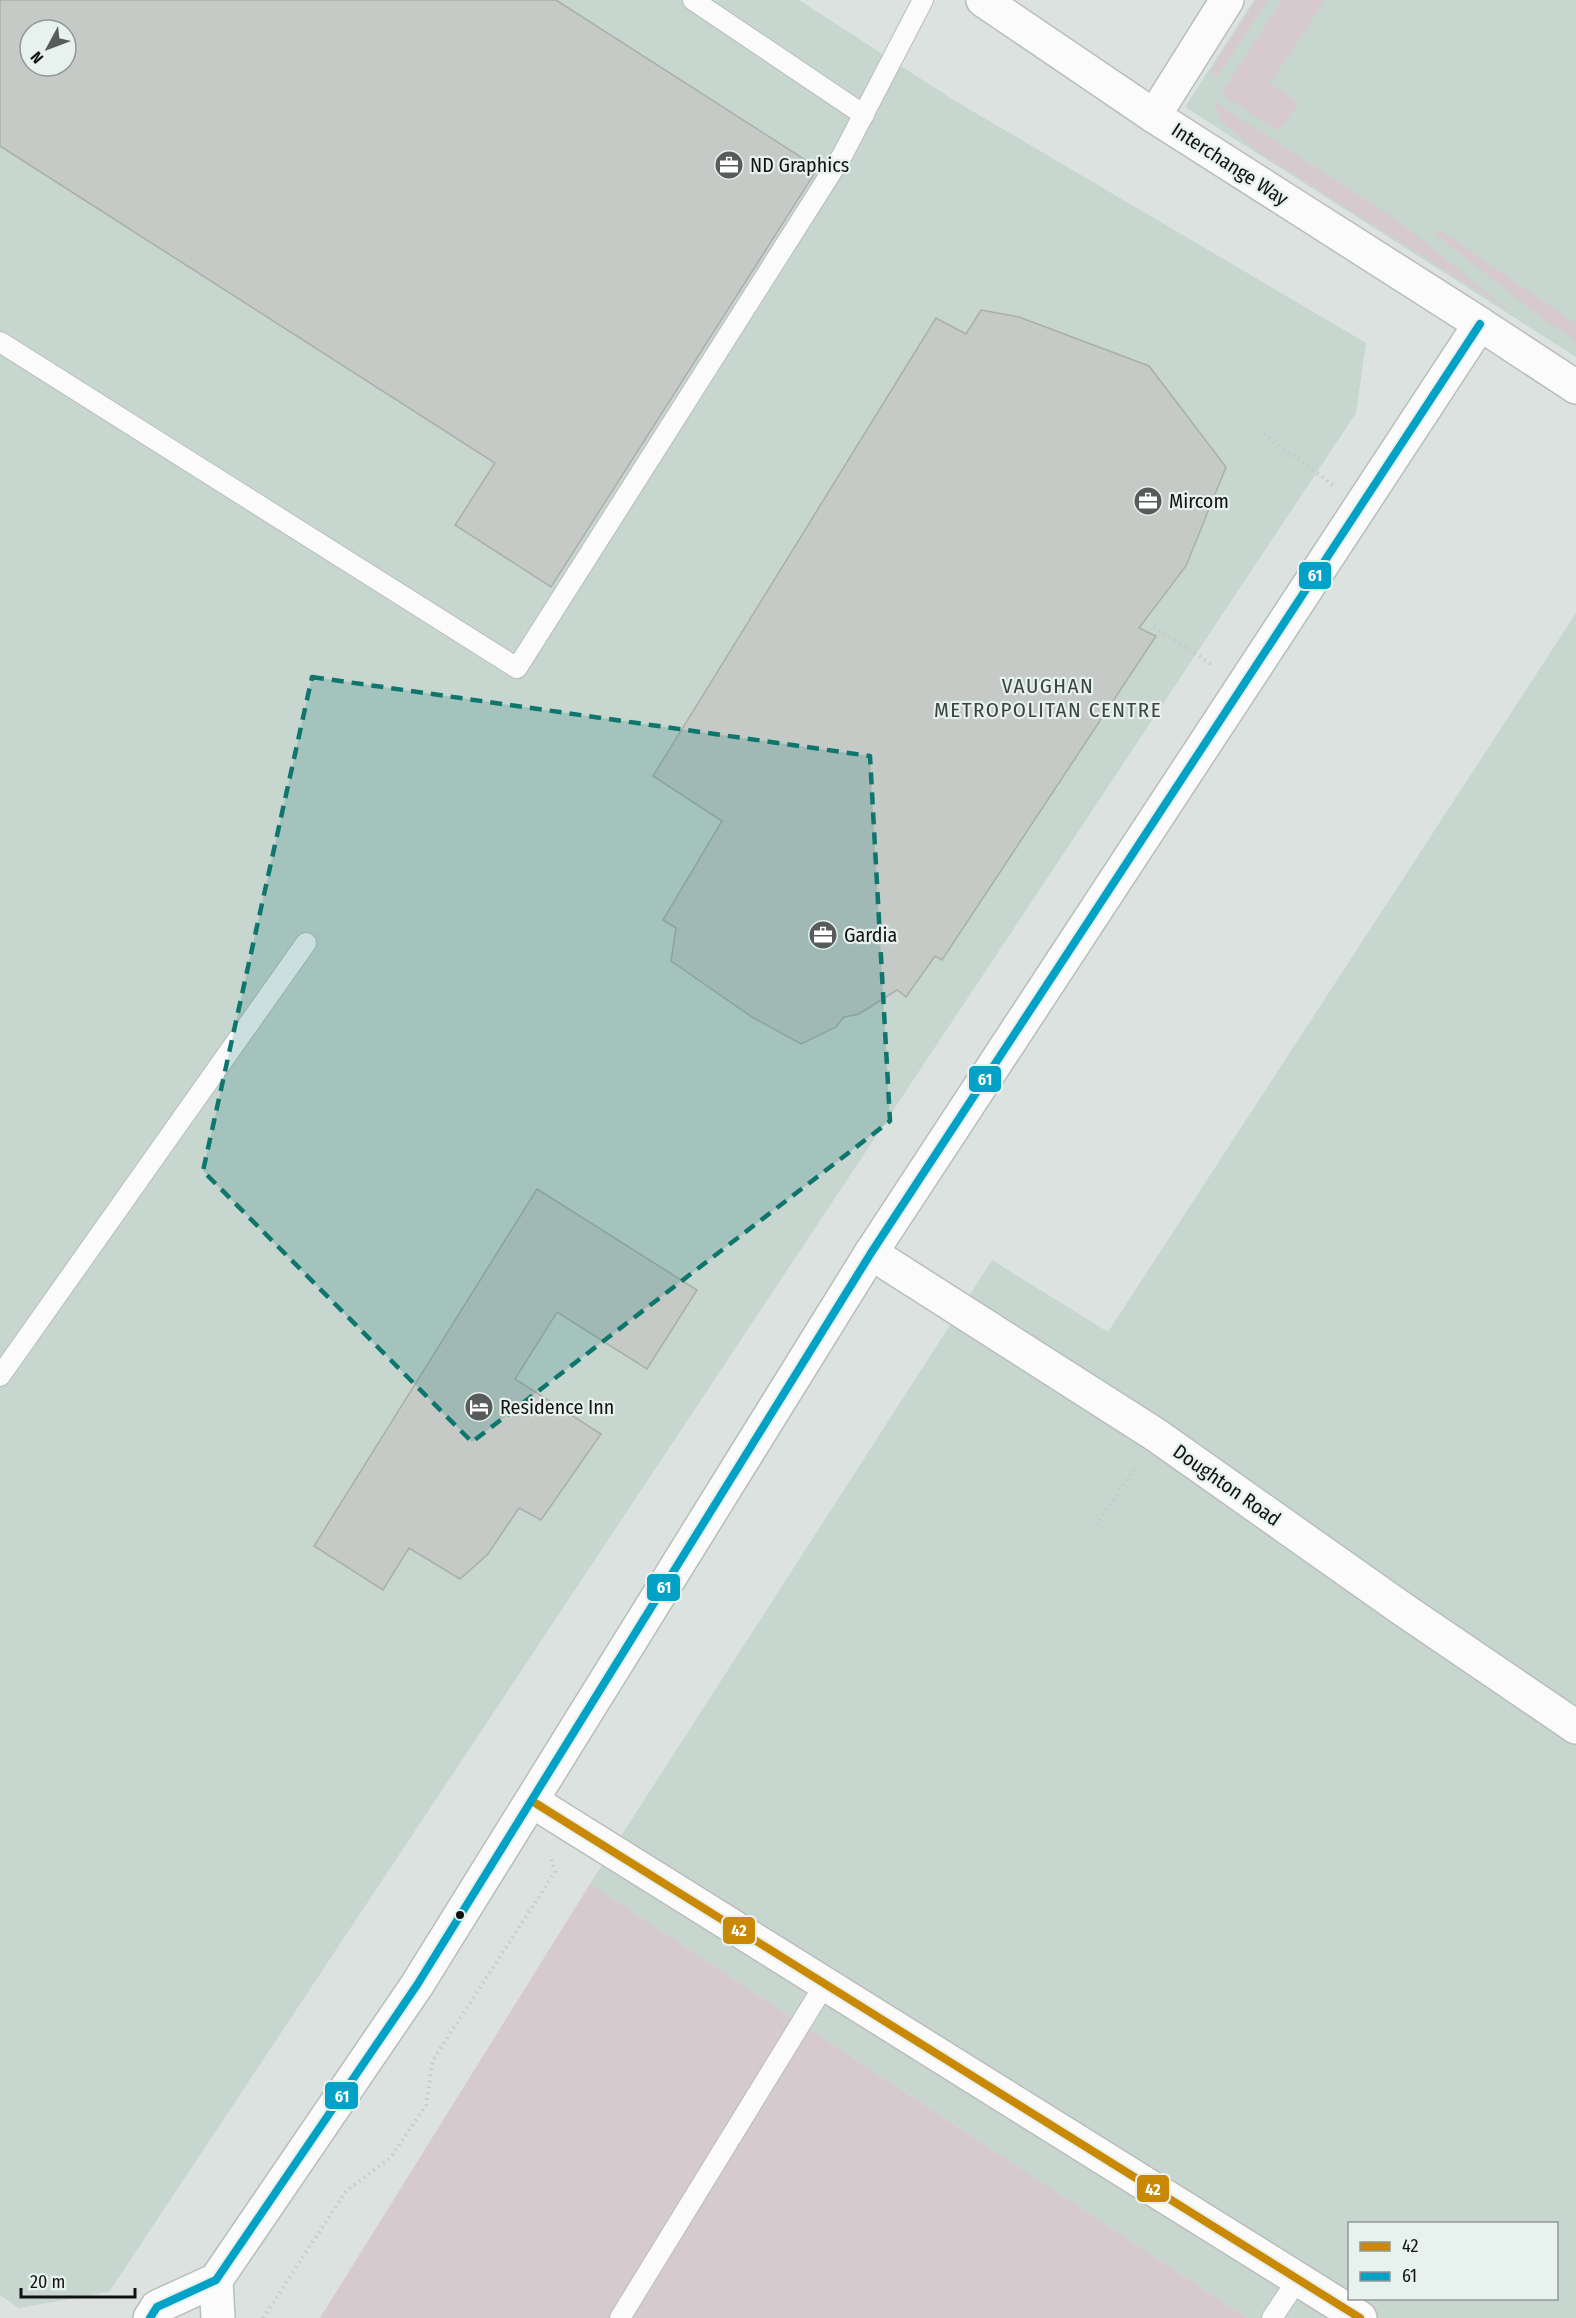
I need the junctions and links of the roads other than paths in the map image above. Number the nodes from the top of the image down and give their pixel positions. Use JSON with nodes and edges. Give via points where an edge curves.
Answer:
{"nodes":[{"id":1,"x":693,"y":0,"type":"edge"},
{"id":2,"x":923,"y":0,"type":"edge"},
{"id":3,"x":983,"y":0,"type":"edge"},
{"id":4,"x":1227,"y":0,"type":"edge"},
{"id":5,"x":864,"y":115,"type":"junction"},
{"id":6,"x":1154,"y":116,"type":"junction"},
{"id":7,"x":1480,"y":324,"type":"junction"},
{"id":8,"x":0,"y":342,"type":"edge"},
{"id":9,"x":1576,"y":387,"type":"edge"},
{"id":10,"x":306,"y":943,"type":"dead end"},
{"id":11,"x":871,"y":1253,"type":"junction"},
{"id":12,"x":0,"y":1376,"type":"edge"},
{"id":13,"x":1576,"y":1727,"type":"edge"},
{"id":14,"x":532,"y":1801,"type":"junction"},
{"id":15,"x":825,"y":1984,"type":"junction"},
{"id":16,"x":1298,"y":2279,"type":"junction"},
{"id":17,"x":216,"y":2280,"type":"junction"},
{"id":18,"x":150,"y":2318,"type":"edge"},
{"id":19,"x":218,"y":2318,"type":"edge"},
{"id":20,"x":620,"y":2318,"type":"edge"},
{"id":21,"x":1272,"y":2318,"type":"edge"},
{"id":22,"x":1360,"y":2318,"type":"edge"}],
"edges":[{"from":1,"to":5,"type":"lane"},
{"from":2,"to":5,"type":"lane"},
{"from":3,"to":6,"type":"street","name":"Interchange Way"},
{"from":4,"to":6,"type":"street"},
{"from":5,"to":8,"type":"lane","via":[[517,668]]},
{"from":6,"to":7,"type":"street","name":"Interchange Way"},
{"from":7,"to":9,"type":"street","name":"Interchange Way"},
{"from":7,"to":11,"type":"street"},
{"from":10,"to":12,"type":"lane"},
{"from":11,"to":13,"type":"street","name":"Doughton Road","via":[[1156,1435]]},
{"from":11,"to":14,"type":"street"},
{"from":14,"to":15,"type":"street"},
{"from":14,"to":17,"type":"street","via":[[417,1985]]},
{"from":15,"to":16,"type":"street"},
{"from":15,"to":20,"type":"lane"},
{"from":16,"to":21,"type":"lane"},
{"from":16,"to":22,"type":"street"},
{"from":17,"to":18,"type":"street","via":[[157,2307]]},
{"from":17,"to":19,"type":"street"}]}
